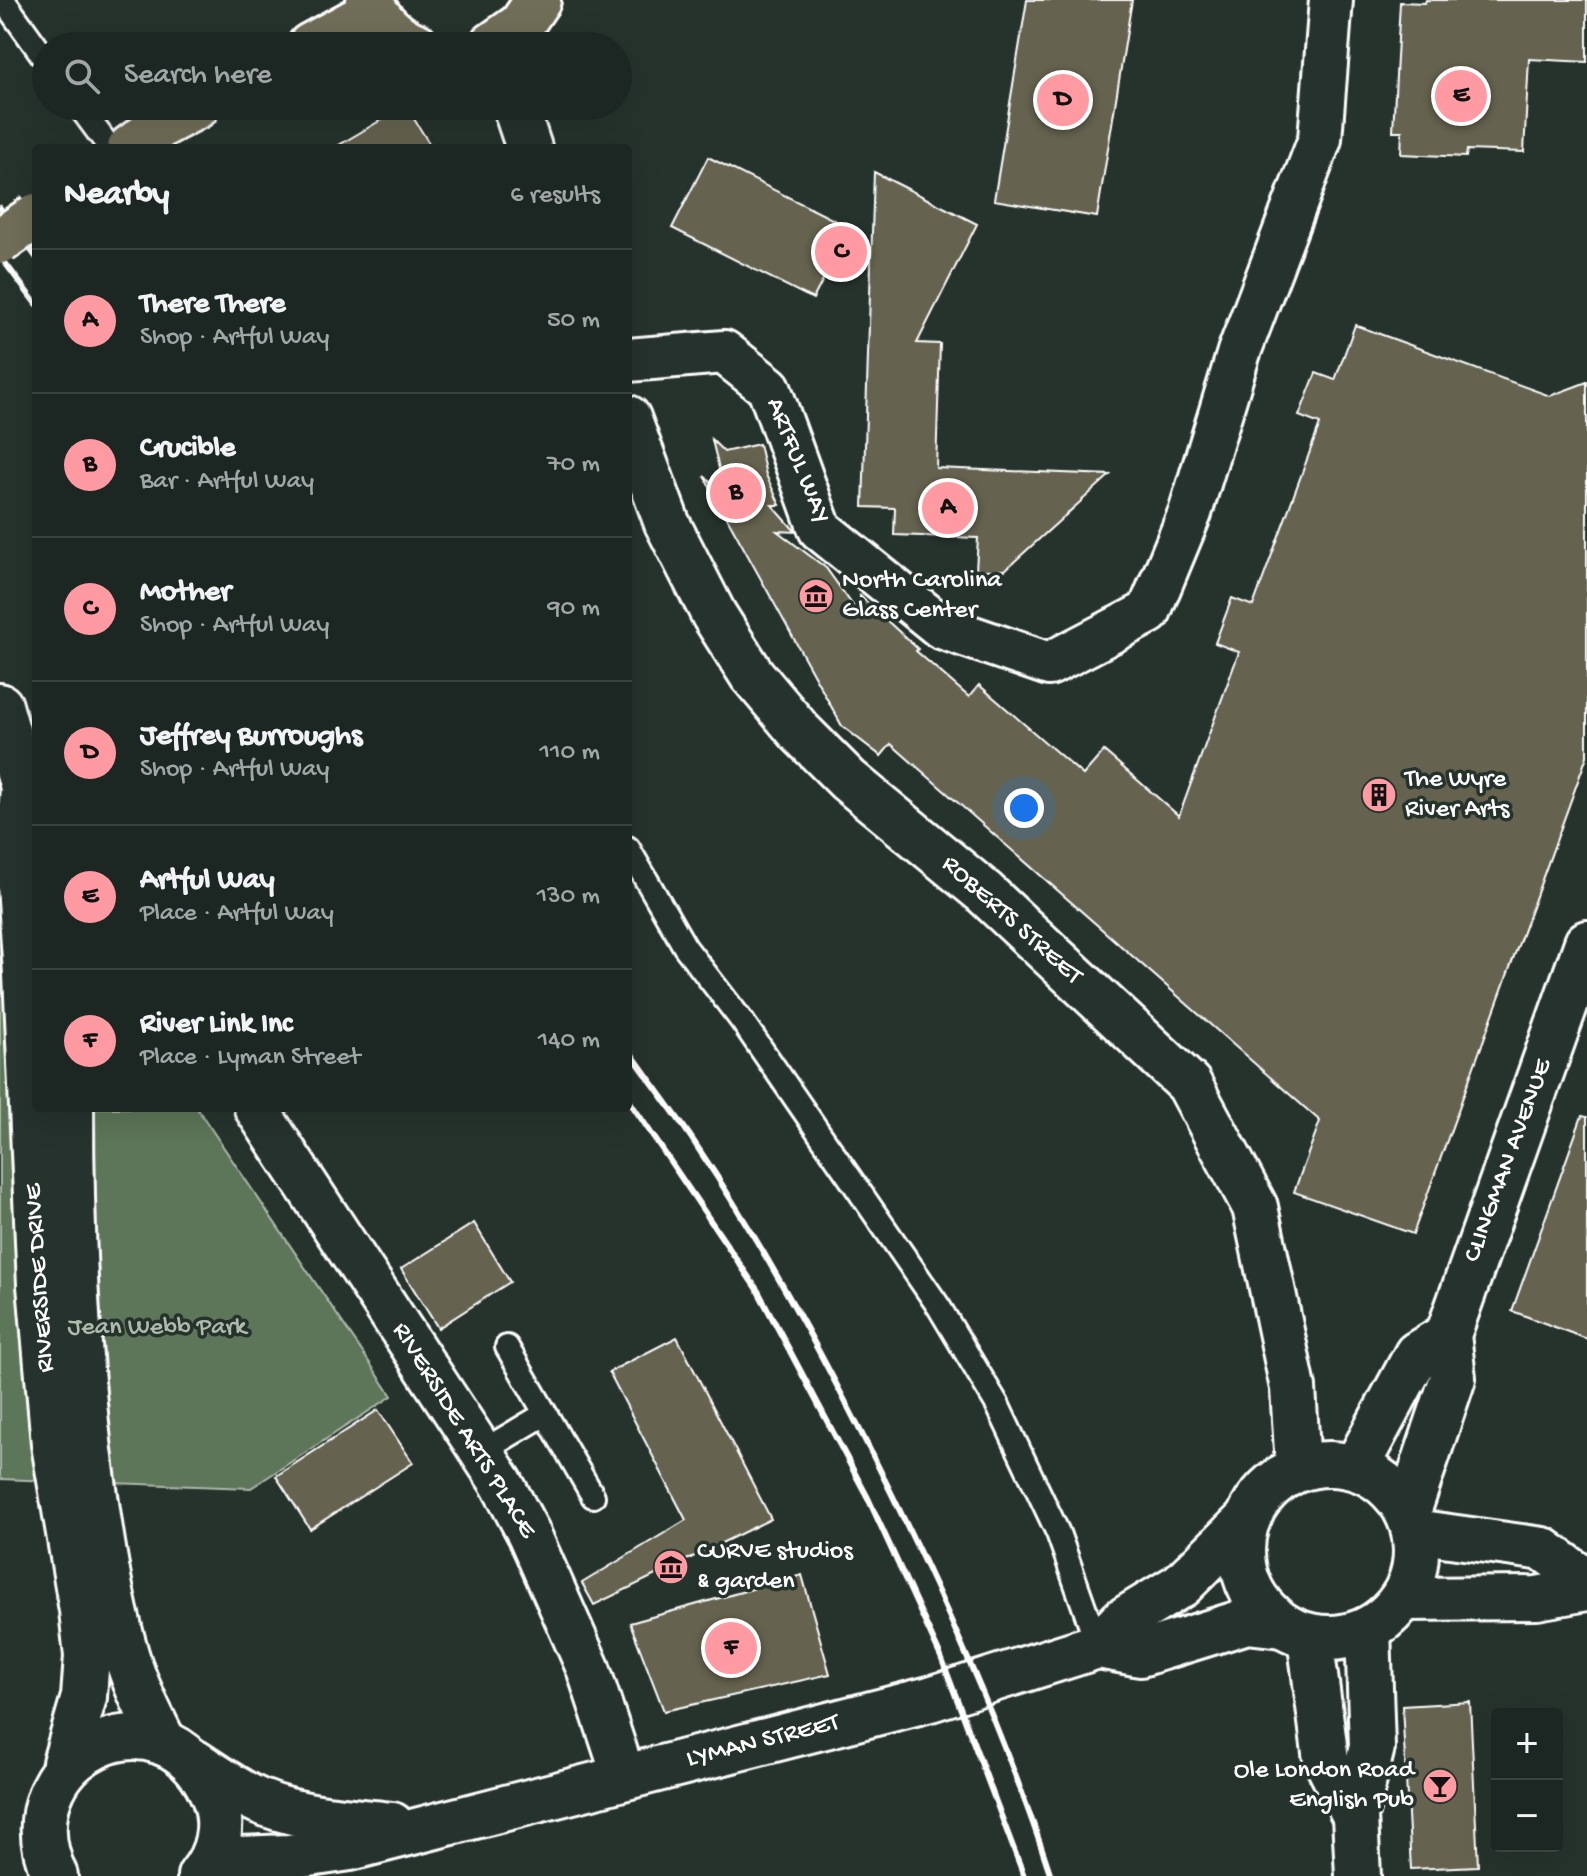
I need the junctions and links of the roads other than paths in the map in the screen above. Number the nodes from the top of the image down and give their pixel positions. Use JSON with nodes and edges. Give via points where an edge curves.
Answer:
{"nodes":[{"id":1,"x":3,"y":0,"type":"edge"},
{"id":2,"x":1331,"y":0,"type":"edge"},
{"id":3,"x":372,"y":6,"type":"edge"},
{"id":4,"x":333,"y":32,"type":"edge"},
{"id":5,"x":395,"y":32,"type":"edge"},
{"id":6,"x":32,"y":40,"type":"edge"},
{"id":7,"x":89,"y":120,"type":"edge"},
{"id":8,"x":171,"y":120,"type":"edge"},
{"id":9,"x":520,"y":120,"type":"edge"},
{"id":10,"x":107,"y":144,"type":"edge"},
{"id":11,"x":136,"y":144,"type":"edge"},
{"id":12,"x":528,"y":144,"type":"edge"},
{"id":13,"x":32,"y":219,"type":"edge"},
{"id":14,"x":0,"y":241,"type":"edge"},
{"id":15,"x":632,"y":360,"type":"edge"},
{"id":16,"x":632,"y":429,"type":"edge"},
{"id":17,"x":0,"y":706,"type":"edge"},
{"id":18,"x":30,"y":800,"type":"edge"},
{"id":19,"x":632,"y":855,"type":"edge"},
{"id":20,"x":1587,"y":943,"type":"edge"},
{"id":21,"x":32,"y":1112,"type":"edge"},
{"id":22,"x":32,"y":1112,"type":"edge"},
{"id":23,"x":71,"y":1112,"type":"edge"},
{"id":24,"x":259,"y":1112,"type":"edge"},
{"id":25,"x":1448,"y":1335,"type":"junction"},
{"id":26,"x":507,"y":1347,"type":"dead end"},
{"id":27,"x":545,"y":1414,"type":"junction"},
{"id":28,"x":481,"y":1452,"type":"junction"},
{"id":29,"x":1298,"y":1467,"type":"junction"},
{"id":30,"x":1356,"y":1467,"type":"junction"},
{"id":31,"x":593,"y":1496,"type":"dead end"},
{"id":32,"x":1246,"y":1521,"type":"junction"},
{"id":33,"x":1411,"y":1522,"type":"junction"},
{"id":34,"x":1587,"y":1581,"type":"edge"},
{"id":35,"x":1587,"y":1589,"type":"edge"},
{"id":36,"x":1402,"y":1599,"type":"junction"},
{"id":37,"x":1368,"y":1629,"type":"junction"},
{"id":38,"x":1296,"y":1631,"type":"junction"},
{"id":39,"x":1098,"y":1646,"type":"junction"},
{"id":40,"x":176,"y":1751,"type":"junction"},
{"id":41,"x":65,"y":1763,"type":"junction"},
{"id":42,"x":624,"y":1777,"type":"junction"},
{"id":43,"x":1355,"y":1816,"type":"junction"},
{"id":44,"x":426,"y":1829,"type":"junction"},
{"id":45,"x":207,"y":1868,"type":"edge"},
{"id":46,"x":55,"y":1876,"type":"edge"},
{"id":47,"x":1358,"y":1876,"type":"edge"}],
"edges":[{"from":1,"to":6,"type":"lane"},
{"from":2,"to":15,"type":"street","name":"ARTFUL WAY","via":[[1320,139],[1239,352],[1190,513],[1149,612],[1049,664],[941,627],[820,529],[769,388],[724,352]]},
{"from":3,"to":4,"type":"main road"},
{"from":3,"to":5,"type":"main road"},
{"from":7,"to":10,"type":"lane"},
{"from":8,"to":11,"type":"main road"},
{"from":9,"to":12,"type":"main road"},
{"from":13,"to":14,"type":"main road","bridge":true},
{"from":16,"to":29,"type":"main road","name":"ROBERTS STREET","via":[[667,523],[714,615],[752,675],[800,732],[848,780],[984,892],[1189,1084],[1255,1207],[1293,1388]]},
{"from":17,"to":18,"type":"main road","name":"RIVERSIDE DRIVE"},
{"from":18,"to":21,"type":"main road","name":"RIVERSIDE DRIVE","via":[[18,856]]},
{"from":19,"to":39,"type":"lane","via":[[685,947],[939,1307],[997,1404],[1058,1533]]},
{"from":20,"to":25,"type":"main road","name":"CLINGMAN AVENUE"},
{"from":22,"to":41,"type":"main road","name":"RIVERSIDE DRIVE","via":[[54,1444],[87,1656],[84,1697]]},
{"from":23,"to":40,"type":"main road","name":"RIVERSIDE DRIVE","via":[[71,1231],[84,1417],[98,1521],[126,1654],[145,1706]]},
{"from":24,"to":28,"type":"street","name":"RIVERSIDE ARTS PLACE"},
{"from":25,"to":30,"type":"main road","via":[[1417,1354]]},
{"from":25,"to":33,"type":"main road","name":"CLINGMAN AVENUE","via":[[1453,1378]]},
{"from":26,"to":27,"type":"lane"},
{"from":27,"to":28,"type":"lane"},
{"from":27,"to":31,"type":"lane"},
{"from":28,"to":42,"type":"street","name":"RIVERSIDE ARTS PLACE","via":[[552,1583],[588,1668]]},
{"from":29,"to":30,"type":"main road"},
{"from":29,"to":32,"type":"main road","via":[[1259,1497]]},
{"from":30,"to":33,"type":"main road","via":[[1395,1493]]},
{"from":32,"to":38,"type":"main road","via":[[1241,1550],[1246,1580],[1260,1606]]},
{"from":32,"to":39,"type":"main road","name":"LYMAN STREET","via":[[1181,1585],[1122,1621]]},
{"from":33,"to":34,"type":"street","via":[[1543,1549]]},
{"from":33,"to":36,"type":"main road","via":[[1417,1554]]},
{"from":35,"to":36,"type":"street","via":[[1537,1598]]},
{"from":36,"to":37,"type":"main road"},
{"from":37,"to":38,"type":"main road","via":[[1340,1638]]},
{"from":37,"to":43,"type":"main road","via":[[1372,1747]]},
{"from":38,"to":39,"type":"main road","name":"LYMAN STREET","via":[[1247,1621],[1140,1654]]},
{"from":38,"to":43,"type":"main road","via":[[1326,1760]]},
{"from":39,"to":42,"type":"main road","name":"LYMAN STREET","via":[[930,1699]]},
{"from":40,"to":41,"type":"main road","via":[[137,1737],[109,1738]]},
{"from":40,"to":44,"type":"main road","name":"LYMAN STREET","via":[[249,1796],[290,1810]]},
{"from":40,"to":45,"type":"main road","name":"RIVERSIDE DRIVE","via":[[206,1779],[217,1805],[219,1832]]},
{"from":41,"to":46,"type":"main road","via":[[41,1807],[44,1857]]},
{"from":42,"to":44,"type":"main road","name":"LYMAN STREET"},
{"from":43,"to":47,"type":"main road"},
{"from":44,"to":45,"type":"main road","name":"LYMAN STREET","via":[[350,1848]]}]}
